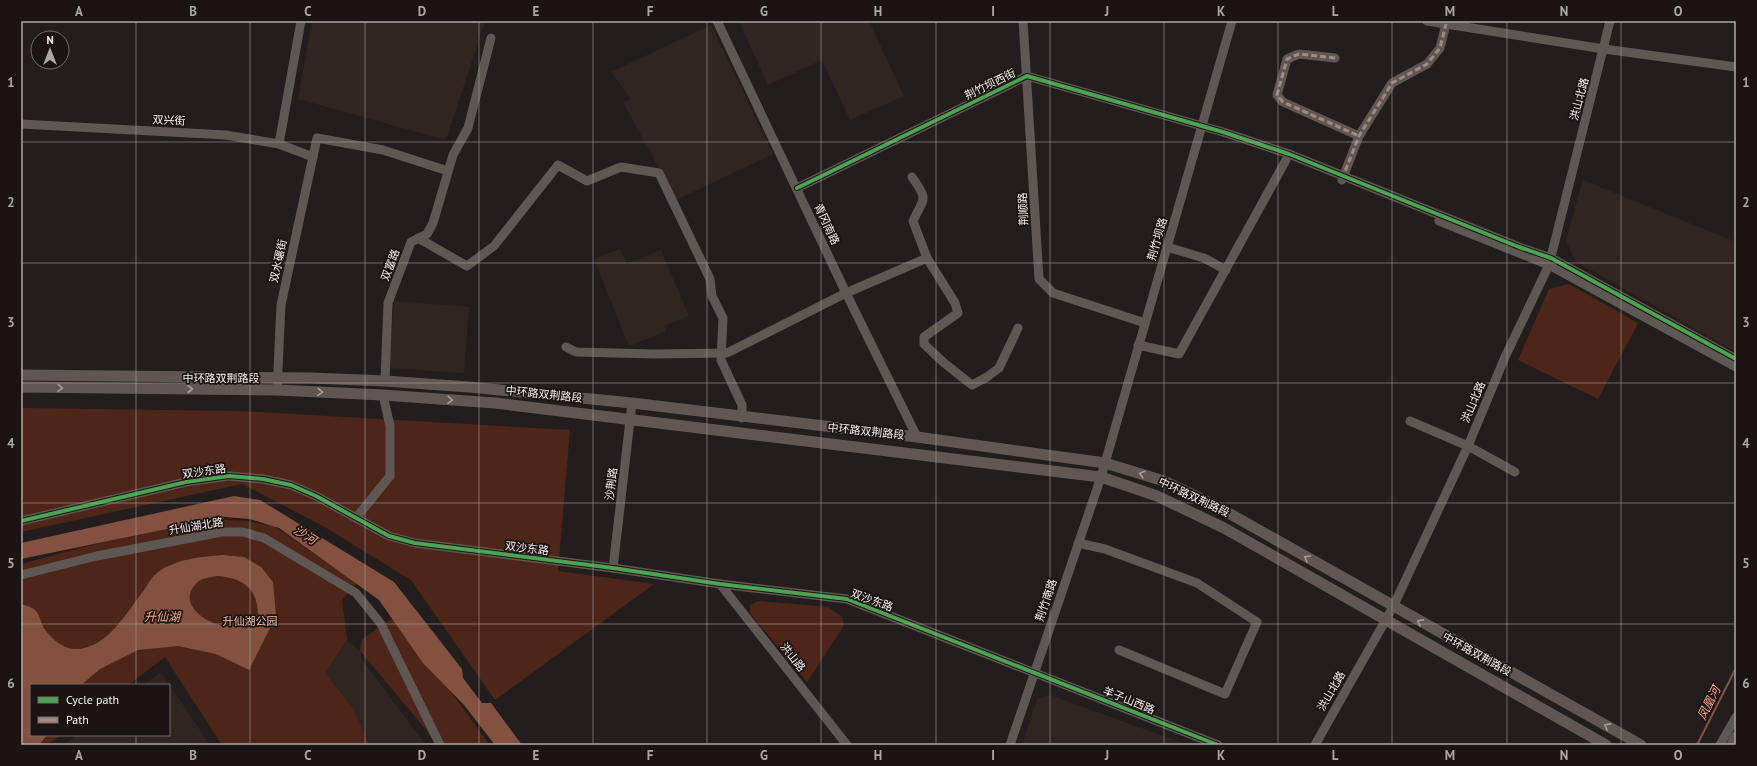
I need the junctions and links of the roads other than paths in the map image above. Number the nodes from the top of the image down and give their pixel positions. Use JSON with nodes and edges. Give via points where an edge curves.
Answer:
{"nodes":[{"id":1,"x":301,"y":21,"type":"edge"},
{"id":2,"x":717,"y":21,"type":"edge"},
{"id":3,"x":1023,"y":21,"type":"edge"},
{"id":4,"x":1232,"y":21,"type":"edge"},
{"id":5,"x":1427,"y":21,"type":"edge"},
{"id":6,"x":1610,"y":21,"type":"edge"},
{"id":7,"x":1446,"y":24,"type":"junction"},
{"id":8,"x":491,"y":38,"type":"dead end"},
{"id":9,"x":1604,"y":49,"type":"junction"},
{"id":10,"x":1335,"y":58,"type":"dead end"},
{"id":11,"x":1736,"y":67,"type":"edge"},
{"id":12,"x":1027,"y":76,"type":"junction"},
{"id":13,"x":21,"y":124,"type":"edge"},
{"id":14,"x":1202,"y":127,"type":"junction"},
{"id":15,"x":1359,"y":136,"type":"junction"},
{"id":16,"x":279,"y":144,"type":"junction"},
{"id":17,"x":312,"y":156,"type":"junction"},
{"id":18,"x":1286,"y":160,"type":"junction"},
{"id":19,"x":448,"y":171,"type":"junction"},
{"id":20,"x":912,"y":177,"type":"dead end"},
{"id":21,"x":1342,"y":179,"type":"junction"},
{"id":22,"x":797,"y":188,"type":"junction"},
{"id":23,"x":418,"y":238,"type":"junction"},
{"id":24,"x":1167,"y":247,"type":"junction"},
{"id":25,"x":927,"y":258,"type":"junction"},
{"id":26,"x":1550,"y":261,"type":"junction"},
{"id":27,"x":1226,"y":270,"type":"junction"},
{"id":28,"x":846,"y":293,"type":"junction"},
{"id":29,"x":1145,"y":323,"type":"junction"},
{"id":30,"x":1018,"y":328,"type":"dead end"},
{"id":31,"x":1138,"y":345,"type":"junction"},
{"id":32,"x":566,"y":347,"type":"dead end"},
{"id":33,"x":721,"y":353,"type":"junction"},
{"id":34,"x":1736,"y":359,"type":"edge"},
{"id":35,"x":1736,"y":367,"type":"edge"},
{"id":36,"x":21,"y":375,"type":"edge"},
{"id":37,"x":277,"y":378,"type":"junction"},
{"id":38,"x":385,"y":381,"type":"junction"},
{"id":39,"x":21,"y":388,"type":"edge"},
{"id":40,"x":277,"y":390,"type":"junction"},
{"id":41,"x":383,"y":395,"type":"junction"},
{"id":42,"x":632,"y":403,"type":"junction"},
{"id":43,"x":742,"y":418,"type":"junction"},
{"id":44,"x":630,"y":420,"type":"junction"},
{"id":45,"x":1410,"y":421,"type":"dead end"},
{"id":46,"x":917,"y":437,"type":"junction"},
{"id":47,"x":1468,"y":446,"type":"junction"},
{"id":48,"x":1105,"y":463,"type":"junction"},
{"id":49,"x":1515,"y":472,"type":"dead end"},
{"id":50,"x":1101,"y":478,"type":"junction"},
{"id":51,"x":356,"y":518,"type":"junction"},
{"id":52,"x":21,"y":521,"type":"edge"},
{"id":53,"x":1078,"y":543,"type":"junction"},
{"id":54,"x":613,"y":568,"type":"junction"},
{"id":55,"x":21,"y":575,"type":"edge"},
{"id":56,"x":720,"y":584,"type":"junction"},
{"id":57,"x":1393,"y":607,"type":"junction"},
{"id":58,"x":1386,"y":620,"type":"junction"},
{"id":59,"x":1119,"y":650,"type":"dead end"},
{"id":60,"x":1034,"y":672,"type":"junction"},
{"id":61,"x":1736,"y":717,"type":"edge"},
{"id":62,"x":1736,"y":737,"type":"edge"},
{"id":63,"x":440,"y":745,"type":"edge"},
{"id":64,"x":847,"y":745,"type":"edge"},
{"id":65,"x":1010,"y":745,"type":"edge"},
{"id":66,"x":1218,"y":745,"type":"edge"},
{"id":67,"x":1315,"y":745,"type":"edge"},
{"id":68,"x":1606,"y":745,"type":"edge"},
{"id":69,"x":1641,"y":745,"type":"edge"},
{"id":70,"x":1720,"y":745,"type":"edge"},
{"id":71,"x":1732,"y":745,"type":"edge"}],
"edges":[{"from":1,"to":16,"type":"street"},
{"from":2,"to":22,"type":"street","name":"青冈南路"},
{"from":3,"to":12,"type":"street","name":"荆顺路"},
{"from":4,"to":14,"type":"street","name":"荆竹坝路"},
{"from":5,"to":7,"type":"street"},
{"from":6,"to":9,"type":"street","name":"洪山北路"},
{"from":7,"to":9,"type":"street"},
{"from":7,"to":15,"type":"street","via":[[1440,48],[1427,64],[1392,83]]},
{"from":8,"to":19,"type":"street","name":"双富路","via":[[468,128],[453,155]]},
{"from":9,"to":11,"type":"street"},
{"from":9,"to":26,"type":"street","name":"洪山北路"},
{"from":10,"to":15,"type":"street","via":[[1299,54],[1287,59],[1277,95],[1283,102]]},
{"from":12,"to":14,"type":"street","name":"荆竹坝西街"},
{"from":12,"to":22,"type":"street","name":"荆竹坝西街"},
{"from":12,"to":29,"type":"street","name":"荆顺路","via":[[1039,279],[1053,293]]},
{"from":13,"to":16,"type":"street","name":"双兴街","via":[[226,135]]},
{"from":14,"to":18,"type":"street","via":[[1223,138]]},
{"from":14,"to":21,"type":"street","via":[[1289,154]]},
{"from":14,"to":24,"type":"street","name":"荆竹坝路"},
{"from":15,"to":21,"type":"street"},
{"from":16,"to":17,"type":"street","name":"双兴街"},
{"from":17,"to":19,"type":"street","name":"双水碾街","via":[[317,138],[383,150]]},
{"from":17,"to":37,"type":"street","name":"双水碾街","via":[[281,305]]},
{"from":18,"to":21,"type":"street"},
{"from":18,"to":27,"type":"street"},
{"from":19,"to":23,"type":"street","name":"双富路","via":[[433,222],[427,234]]},
{"from":20,"to":25,"type":"street","via":[[923,192],[924,203],[913,221]]},
{"from":21,"to":26,"type":"street","via":[[1495,245]]},
{"from":22,"to":28,"type":"street","name":"青冈南路"},
{"from":23,"to":33,"type":"street","via":[[467,266],[494,246],[558,165],[587,180],[621,167],[658,173],[710,279],[712,296],[723,318]]},
{"from":23,"to":38,"type":"street","name":"双富路","via":[[411,242],[388,302]]},
{"from":24,"to":27,"type":"street","via":[[1204,258]]},
{"from":24,"to":29,"type":"street","name":"荆竹坝路"},
{"from":25,"to":28,"type":"street"},
{"from":25,"to":30,"type":"street","via":[[955,303],[958,313],[924,337],[924,344],[968,382],[972,385],[999,368]]},
{"from":26,"to":34,"type":"street"},
{"from":26,"to":35,"type":"street"},
{"from":26,"to":47,"type":"street","name":"洪山北路"},
{"from":27,"to":31,"type":"street","via":[[1179,354]]},
{"from":28,"to":33,"type":"street","via":[[727,353]]},
{"from":28,"to":46,"type":"street","name":"青冈南路"},
{"from":29,"to":31,"type":"street","name":"荆竹坝路"},
{"from":31,"to":48,"type":"street","name":"荆竹坝路"},
{"from":32,"to":33,"type":"street","via":[[576,352]]},
{"from":33,"to":43,"type":"street","via":[[721,360],[742,405]]},
{"from":36,"to":37,"type":"main road","name":"中环路双荆路段"},
{"from":37,"to":38,"type":"main road","name":"中环路双荆路段"},
{"from":37,"to":40,"type":"street","name":"双水碾街"},
{"from":38,"to":42,"type":"main road","name":"中环路双荆路段"},
{"from":39,"to":40,"type":"main road","name":"中环路双荆路段","one_way":true},
{"from":40,"to":41,"type":"main road","name":"中环路双荆路段","one_way":true},
{"from":41,"to":44,"type":"main road","name":"中环路双荆路段","one_way":true,"via":[[495,403]]},
{"from":41,"to":51,"type":"street","via":[[390,426],[390,476]]},
{"from":42,"to":43,"type":"main road","name":"中环路双荆路段"},
{"from":42,"to":44,"type":"street","name":"沙荆路"},
{"from":43,"to":46,"type":"main road","name":"中环路双荆路段"},
{"from":44,"to":50,"type":"main road","name":"中环路双荆路段"},
{"from":44,"to":54,"type":"street","name":"沙荆路"},
{"from":45,"to":47,"type":"street"},
{"from":46,"to":48,"type":"main road","name":"中环路双荆路段"},
{"from":47,"to":49,"type":"street"},
{"from":47,"to":57,"type":"street","name":"洪山北路"},
{"from":48,"to":50,"type":"street","name":"荆竹南路"},
{"from":57,"to":48,"type":"main road","name":"中环路双荆路段","one_way":true,"via":[[1216,506],[1164,481]]},
{"from":50,"to":53,"type":"street","name":"荆竹南路"},
{"from":50,"to":58,"type":"main road","name":"中环路双荆路段","via":[[1157,496],[1224,528]]},
{"from":51,"to":52,"type":"street","name":"双沙东路","via":[[291,486],[263,479],[229,476],[186,482]]},
{"from":51,"to":54,"type":"street","name":"双沙东路","via":[[389,536],[415,543]]},
{"from":53,"to":59,"type":"street","via":[[1105,549],[1197,583],[1257,622],[1225,694]]},
{"from":53,"to":60,"type":"street","name":"荆竹南路"},
{"from":54,"to":56,"type":"street","name":"双沙东路"},
{"from":55,"to":63,"type":"street","name":"升仙湖北路","via":[[106,554],[222,532],[243,532],[264,538],[356,593],[382,624]]},
{"from":56,"to":60,"type":"street","name":"双沙东路","via":[[847,599]]},
{"from":56,"to":64,"type":"street","name":"洪山路"},
{"from":57,"to":58,"type":"street","name":"洪山北路"},
{"from":69,"to":57,"type":"main road","name":"中环路双荆路段","one_way":true},
{"from":58,"to":67,"type":"street","name":"洪山北路"},
{"from":58,"to":68,"type":"main road","name":"中环路双荆路段"},
{"from":60,"to":65,"type":"street","name":"荆竹南路"},
{"from":60,"to":66,"type":"street","name":"羊子山西路"},
{"from":61,"to":70,"type":"street"},
{"from":62,"to":71,"type":"main road"}]}
